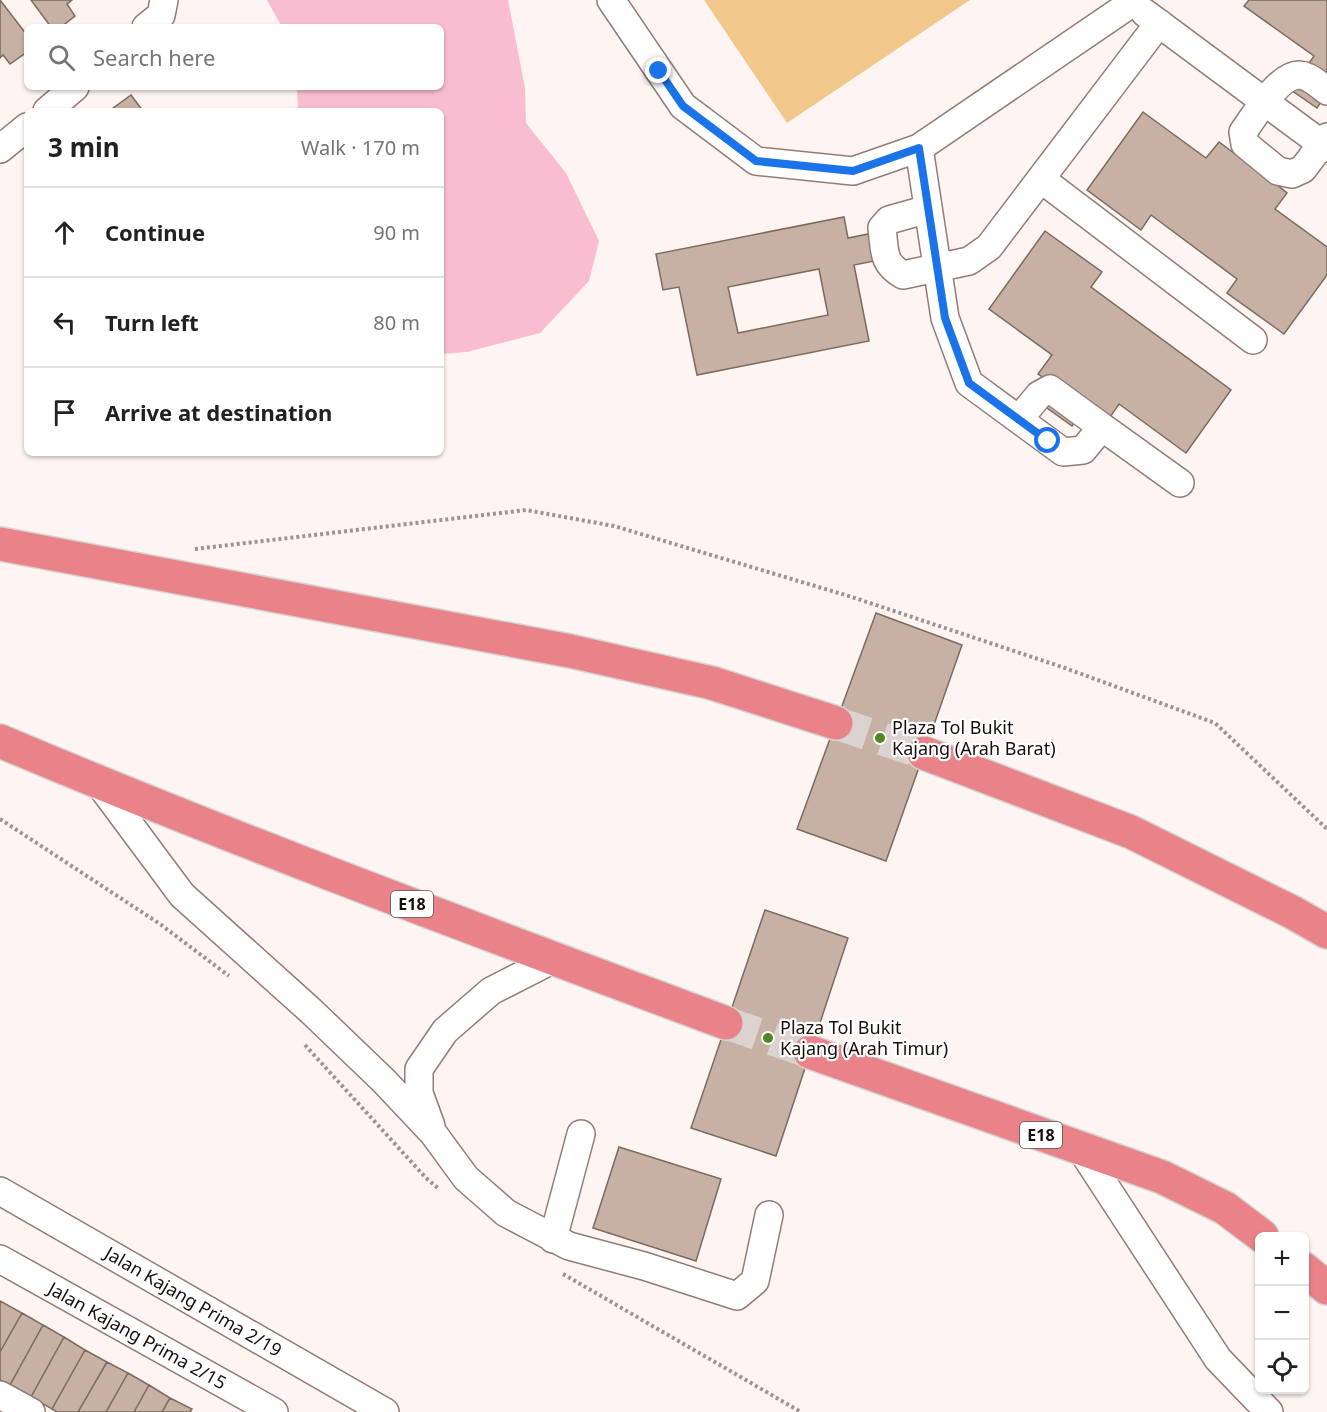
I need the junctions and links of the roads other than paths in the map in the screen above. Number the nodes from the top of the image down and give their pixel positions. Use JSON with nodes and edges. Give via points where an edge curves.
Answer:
{"nodes":[{"id":1,"x":164,"y":0,"type":"edge"},
{"id":2,"x":611,"y":0,"type":"edge"},
{"id":3,"x":1134,"y":1,"type":"edge"},
{"id":4,"x":1159,"y":23,"type":"junction"},
{"id":5,"x":150,"y":24,"type":"edge"},
{"id":6,"x":72,"y":90,"type":"edge"},
{"id":7,"x":1327,"y":91,"type":"edge"},
{"id":8,"x":1265,"y":102,"type":"junction"},
{"id":9,"x":50,"y":108,"type":"edge"},
{"id":10,"x":24,"y":129,"type":"edge"},
{"id":11,"x":1325,"y":143,"type":"edge"},
{"id":12,"x":919,"y":148,"type":"junction"},
{"id":13,"x":0,"y":149,"type":"edge"},
{"id":14,"x":1041,"y":179,"type":"junction"},
{"id":15,"x":928,"y":209,"type":"junction"},
{"id":16,"x":937,"y":269,"type":"junction"},
{"id":17,"x":1253,"y":340,"type":"dead end"},
{"id":18,"x":1019,"y":419,"type":"junction"},
{"id":19,"x":1102,"y":428,"type":"junction"},
{"id":20,"x":1180,"y":483,"type":"dead end"},
{"id":21,"x":0,"y":544,"type":"edge"},
{"id":22,"x":836,"y":723,"type":"tunnel mouth"},
{"id":23,"x":0,"y":741,"type":"edge"},
{"id":24,"x":924,"y":753,"type":"tunnel mouth"},
{"id":25,"x":98,"y":782,"type":"junction"},
{"id":26,"x":1327,"y":932,"type":"edge"},
{"id":27,"x":554,"y":959,"type":"junction"},
{"id":28,"x":726,"y":1023,"type":"tunnel mouth"},
{"id":29,"x":810,"y":1052,"type":"tunnel mouth"},
{"id":30,"x":433,"y":1133,"type":"junction"},
{"id":31,"x":581,"y":1134,"type":"dead end"},
{"id":32,"x":1081,"y":1149,"type":"junction"},
{"id":33,"x":0,"y":1191,"type":"edge"},
{"id":34,"x":769,"y":1215,"type":"dead end"},
{"id":35,"x":1257,"y":1232,"type":"edge"},
{"id":36,"x":553,"y":1239,"type":"junction"},
{"id":37,"x":0,"y":1259,"type":"edge"},
{"id":38,"x":1309,"y":1272,"type":"edge"},
{"id":39,"x":1327,"y":1288,"type":"edge"},
{"id":40,"x":0,"y":1395,"type":"edge"},
{"id":41,"x":31,"y":1412,"type":"edge"},
{"id":42,"x":274,"y":1412,"type":"edge"},
{"id":43,"x":385,"y":1412,"type":"edge"},
{"id":44,"x":1269,"y":1412,"type":"edge"}],
"edges":[{"from":1,"to":5,"type":"street","via":[[161,15]]},
{"from":2,"to":12,"type":"street","via":[[683,106],[756,161],[853,171]]},
{"from":3,"to":4,"type":"street"},
{"from":3,"to":12,"type":"street"},
{"from":4,"to":8,"type":"street"},
{"from":4,"to":14,"type":"street"},
{"from":6,"to":9,"type":"street"},
{"from":7,"to":8,"type":"street","via":[[1306,76],[1295,74],[1284,80]]},
{"from":8,"to":11,"type":"street"},
{"from":8,"to":11,"type":"street","via":[[1243,132],[1245,144],[1278,171],[1292,174],[1303,169]]},
{"from":10,"to":13,"type":"street"},
{"from":12,"to":15,"type":"street"},
{"from":14,"to":16,"type":"street","via":[[989,247],[969,261]]},
{"from":14,"to":17,"type":"street"},
{"from":15,"to":16,"type":"street"},
{"from":15,"to":16,"type":"street","via":[[889,220],[882,228],[891,268],[903,275]]},
{"from":16,"to":18,"type":"street","via":[[945,318],[969,383]]},
{"from":18,"to":19,"type":"street","via":[[1063,452],[1083,450]]},
{"from":18,"to":19,"type":"street","via":[[1039,395],[1050,389]]},
{"from":19,"to":20,"type":"street"},
{"from":21,"to":22,"type":"highway","via":[[570,651],[712,683]]},
{"from":23,"to":25,"type":"highway","number":"E18"},
{"from":24,"to":26,"type":"highway","via":[[1131,832]]},
{"from":25,"to":27,"type":"highway","number":"E18"},
{"from":25,"to":30,"type":"street","via":[[182,895],[311,1011]]},
{"from":27,"to":28,"type":"highway","number":"E18"},
{"from":27,"to":30,"type":"street","via":[[491,991],[445,1031],[419,1069],[419,1093]]},
{"from":29,"to":32,"type":"highway","number":"E18"},
{"from":30,"to":36,"type":"street","via":[[466,1178],[506,1213]]},
{"from":31,"to":36,"type":"street"},
{"from":32,"to":35,"type":"highway","number":"E18","via":[[1162,1177],[1225,1208]]},
{"from":32,"to":44,"type":"street","via":[[1218,1359]]},
{"from":33,"to":43,"type":"street","name":"Jalan Kajang Prima 2/19"},
{"from":34,"to":36,"type":"street","via":[[755,1281],[737,1296]]},
{"from":37,"to":42,"type":"street","name":"Jalan Kajang Prima 2/15"},
{"from":38,"to":39,"type":"highway"},
{"from":40,"to":41,"type":"street"}]}
